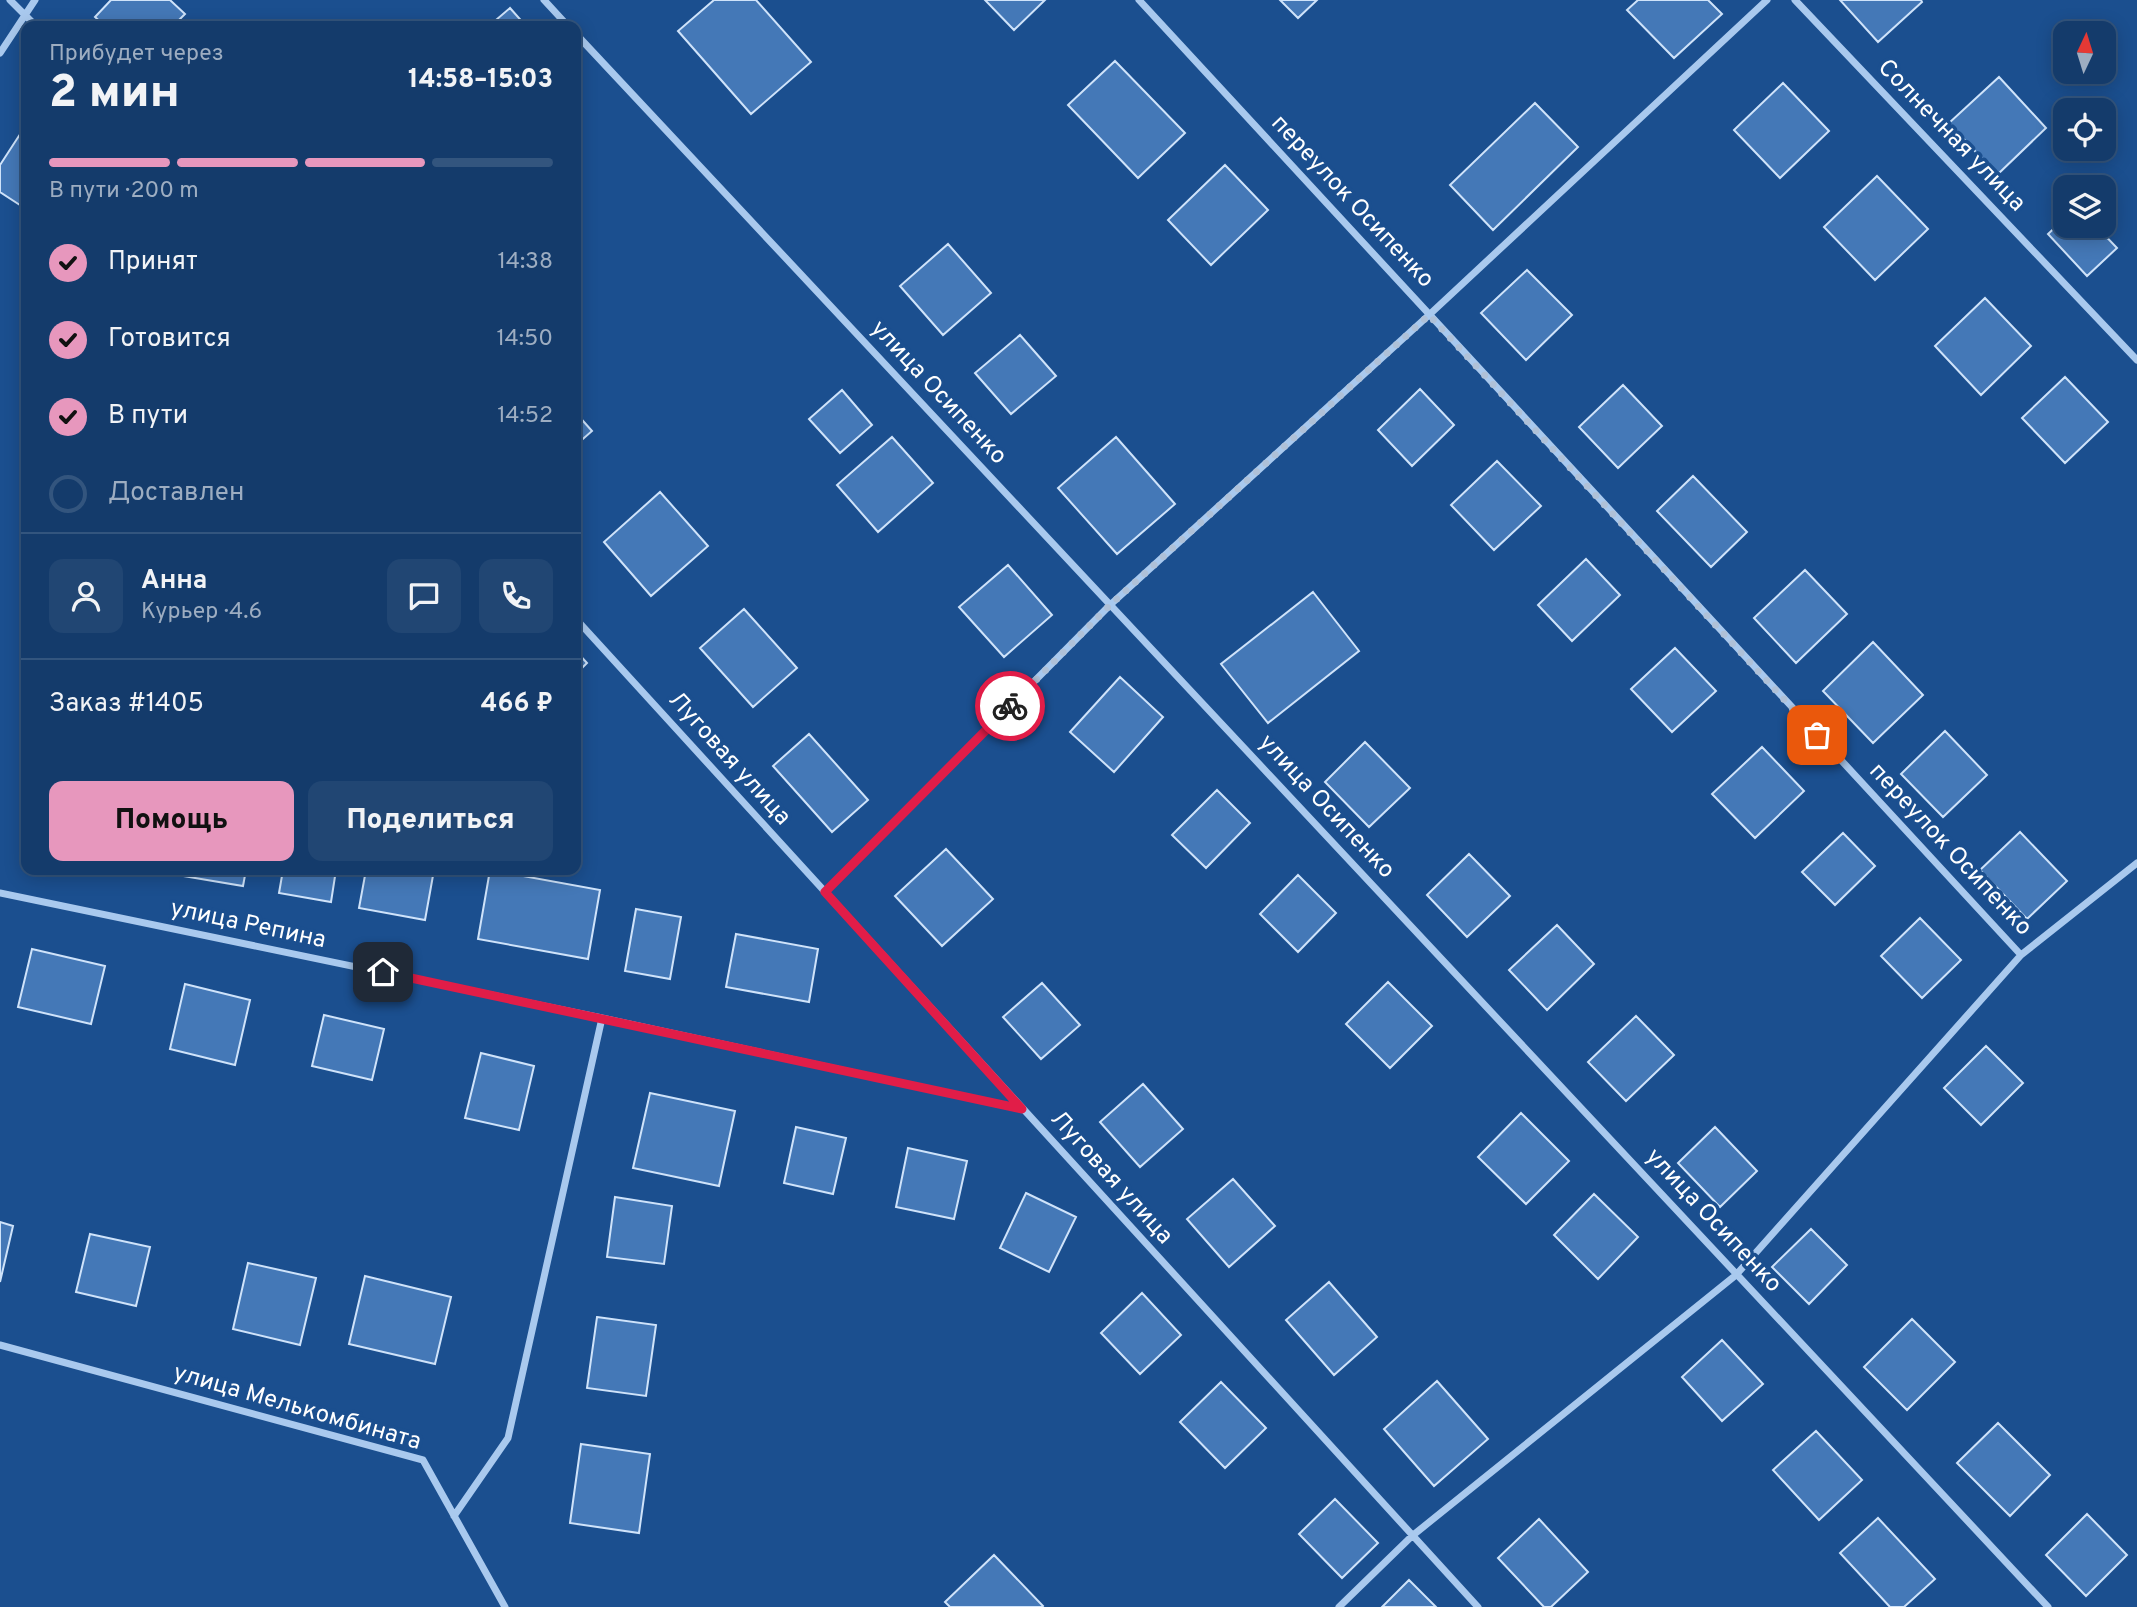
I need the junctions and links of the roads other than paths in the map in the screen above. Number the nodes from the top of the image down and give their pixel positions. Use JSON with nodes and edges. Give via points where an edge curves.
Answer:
{"nodes":[{"id":1,"x":10,"y":0,"type":"edge"},
{"id":2,"x":35,"y":0,"type":"edge"},
{"id":3,"x":544,"y":0,"type":"edge"},
{"id":4,"x":1139,"y":0,"type":"edge"},
{"id":5,"x":1767,"y":0,"type":"edge"},
{"id":6,"x":1795,"y":0,"type":"edge"},
{"id":7,"x":25,"y":15,"type":"junction"},
{"id":8,"x":21,"y":21,"type":"edge"},
{"id":9,"x":21,"y":21,"type":"edge"},
{"id":10,"x":31,"y":21,"type":"edge"},
{"id":11,"x":563,"y":21,"type":"edge"},
{"id":12,"x":581,"y":39,"type":"edge"},
{"id":13,"x":0,"y":53,"type":"edge"},
{"id":14,"x":1429,"y":315,"type":"junction"},
{"id":15,"x":2137,"y":360,"type":"edge"},
{"id":16,"x":1110,"y":605,"type":"junction"},
{"id":17,"x":581,"y":624,"type":"edge"},
{"id":18,"x":2137,"y":863,"type":"edge"},
{"id":19,"x":825,"y":892,"type":"junction"},
{"id":20,"x":0,"y":893,"type":"edge"},
{"id":21,"x":2021,"y":955,"type":"junction"},
{"id":22,"x":602,"y":1018,"type":"junction"},
{"id":23,"x":1022,"y":1109,"type":"junction"},
{"id":24,"x":1737,"y":1275,"type":"junction"},
{"id":25,"x":0,"y":1345,"type":"edge"},
{"id":26,"x":454,"y":1516,"type":"junction"},
{"id":27,"x":1412,"y":1536,"type":"junction"},
{"id":28,"x":505,"y":1607,"type":"edge"},
{"id":29,"x":1339,"y":1607,"type":"edge"},
{"id":30,"x":1478,"y":1607,"type":"edge"},
{"id":31,"x":2048,"y":1607,"type":"edge"}],
"edges":[{"from":1,"to":7,"type":"street"},
{"from":2,"to":7,"type":"street"},
{"from":3,"to":11,"type":"street"},
{"from":4,"to":14,"type":"street","name":"переулок Осипенко"},
{"from":5,"to":14,"type":"street"},
{"from":6,"to":15,"type":"street","name":"Солнечная улица"},
{"from":7,"to":9,"type":"street"},
{"from":7,"to":10,"type":"street"},
{"from":8,"to":13,"type":"street"},
{"from":12,"to":16,"type":"street","name":"улица Осипенко"},
{"from":14,"to":16,"type":"street"},
{"from":14,"to":21,"type":"street","name":"переулок Осипенко"},
{"from":16,"to":19,"type":"street"},
{"from":16,"to":24,"type":"street","name":"улица Осипенко"},
{"from":17,"to":19,"type":"street","name":"Луговая улица"},
{"from":18,"to":21,"type":"street"},
{"from":19,"to":23,"type":"street","name":"Луговая улица"},
{"from":20,"to":22,"type":"street","name":"улица Репина"},
{"from":21,"to":24,"type":"street"},
{"from":22,"to":23,"type":"street","name":"улица Репина"},
{"from":22,"to":26,"type":"street","via":[[508,1438]]},
{"from":23,"to":27,"type":"street","name":"Луговая улица"},
{"from":24,"to":27,"type":"street"},
{"from":24,"to":31,"type":"street","name":"улица Осипенко"},
{"from":25,"to":26,"type":"street","name":"улица Мелькомбината","via":[[423,1460]]},
{"from":26,"to":28,"type":"street","name":"улица Мелькомбината"},
{"from":27,"to":29,"type":"street"},
{"from":27,"to":30,"type":"street","name":"Луговая улица"}]}
